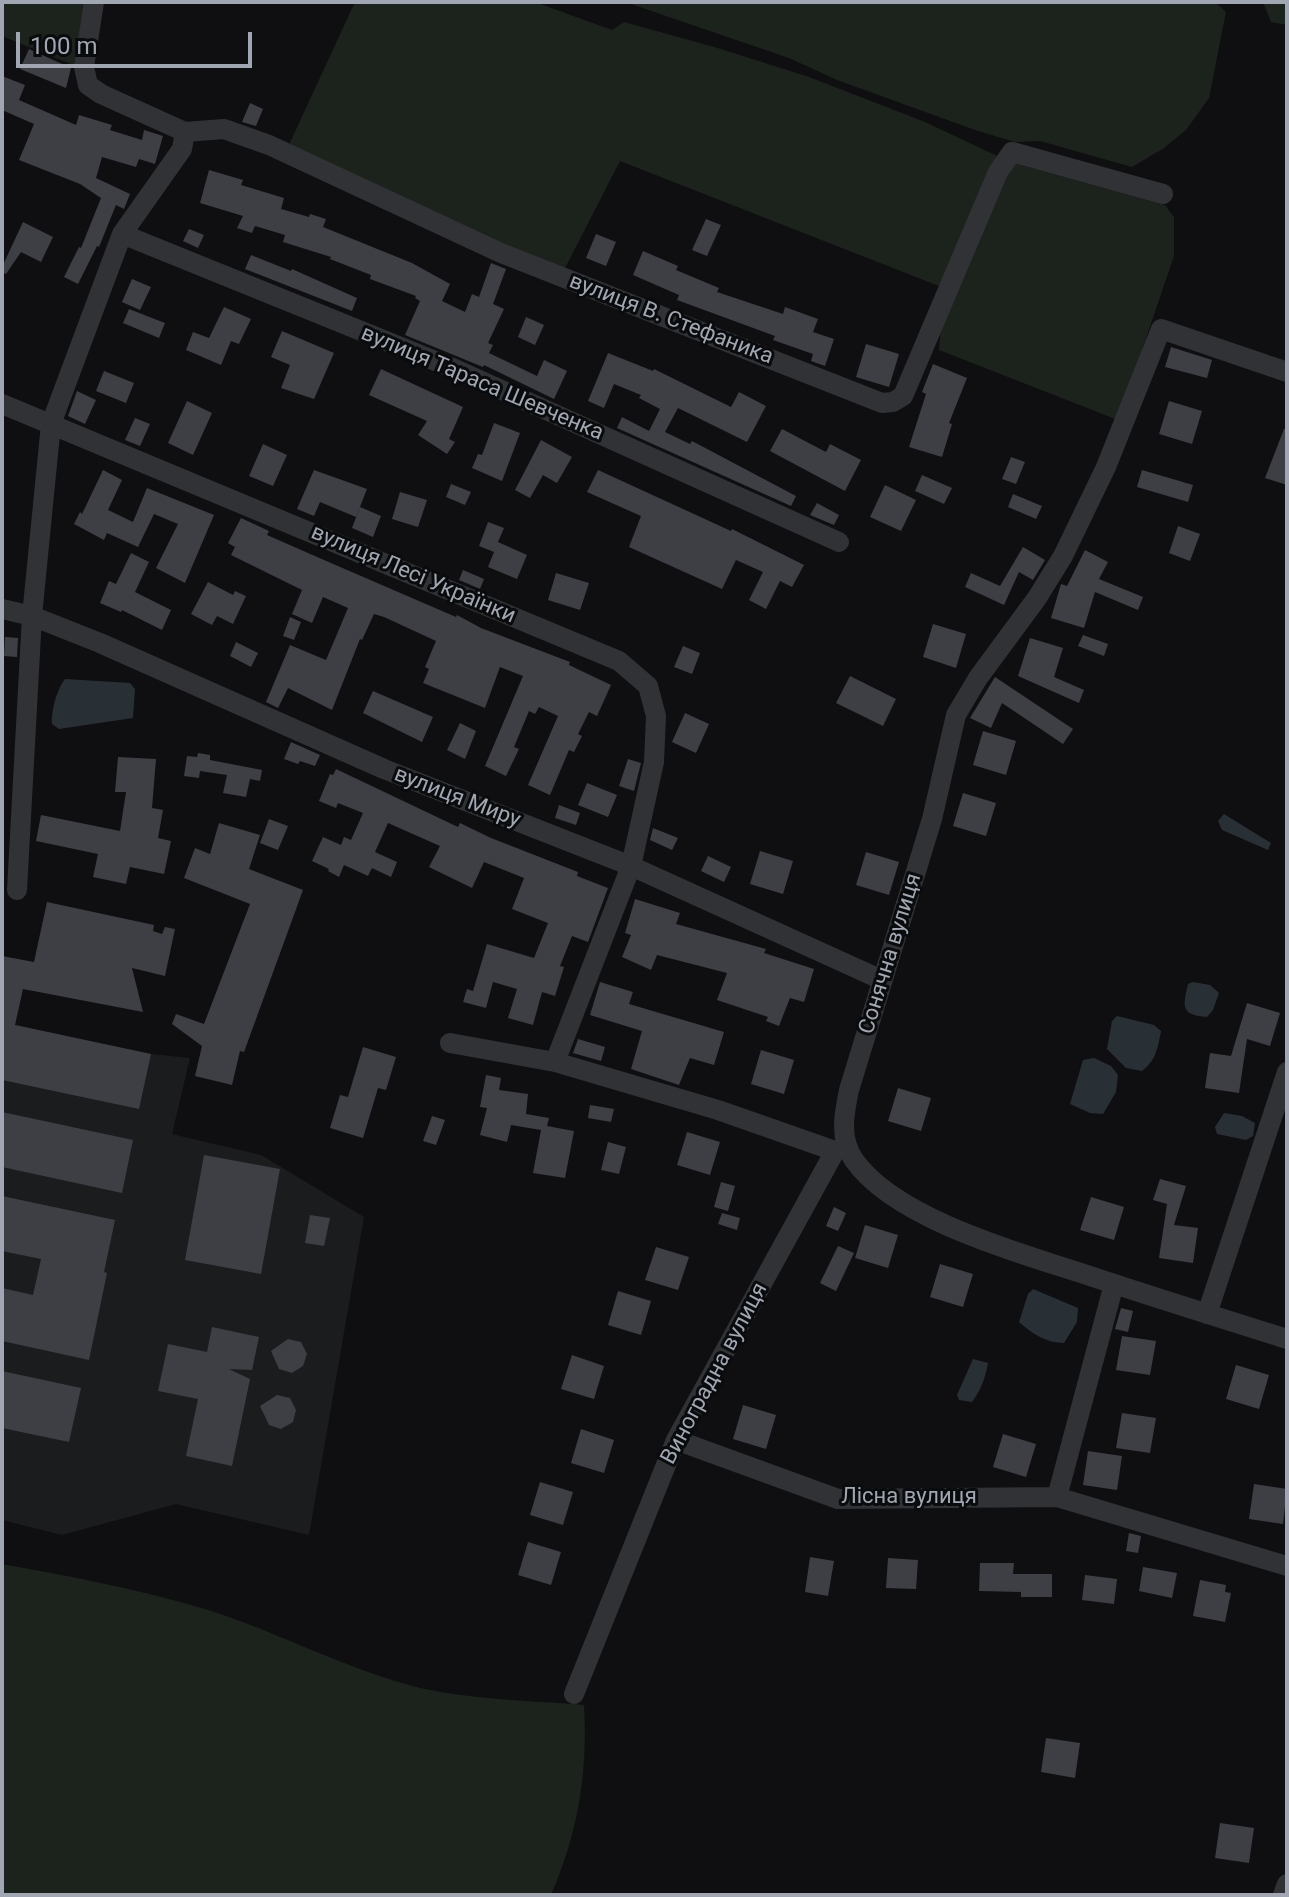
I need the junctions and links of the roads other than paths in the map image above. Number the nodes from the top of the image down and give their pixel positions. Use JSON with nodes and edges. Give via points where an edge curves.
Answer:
{"nodes":[{"id":1,"x":94,"y":2,"type":"edge"},
{"id":2,"x":185,"y":132,"type":"junction"},
{"id":3,"x":1163,"y":194,"type":"dead end"},
{"id":4,"x":122,"y":234,"type":"junction"},
{"id":5,"x":1287,"y":372,"type":"edge"},
{"id":6,"x":2,"y":404,"type":"edge"},
{"id":7,"x":51,"y":424,"type":"junction"},
{"id":8,"x":839,"y":542,"type":"dead end"},
{"id":9,"x":2,"y":609,"type":"edge"},
{"id":10,"x":32,"y":616,"type":"junction"},
{"id":11,"x":631,"y":866,"type":"junction"},
{"id":12,"x":17,"y":890,"type":"dead end"},
{"id":13,"x":882,"y":980,"type":"junction"},
{"id":14,"x":450,"y":1043,"type":"dead end"},
{"id":15,"x":555,"y":1062,"type":"junction"},
{"id":16,"x":1287,"y":1072,"type":"edge"},
{"id":17,"x":842,"y":1150,"type":"junction"},
{"id":18,"x":1114,"y":1284,"type":"junction"},
{"id":19,"x":1207,"y":1314,"type":"junction"},
{"id":20,"x":1287,"y":1339,"type":"edge"},
{"id":21,"x":676,"y":1440,"type":"junction"},
{"id":22,"x":1057,"y":1497,"type":"junction"},
{"id":23,"x":1287,"y":1566,"type":"edge"},
{"id":24,"x":574,"y":1694,"type":"dead end"},
{"id":25,"x":1287,"y":1884,"type":"edge"},
{"id":26,"x":1283,"y":1895,"type":"edge"}],
"edges":[{"from":1,"to":2,"type":"street","via":[[84,67],[88,85]]},
{"from":2,"to":3,"type":"street","name":"вулиця В. Стефаника","via":[[224,129],[269,145],[501,253],[882,403],[903,396],[998,172],[1012,152]]},
{"from":2,"to":4,"type":"street","via":[[182,149]]},
{"from":4,"to":7,"type":"street"},
{"from":4,"to":8,"type":"street","name":"вулиця Тараса Шевченка","via":[[455,369]]},
{"from":5,"to":13,"type":"street","name":"Сонячна вулиця","via":[[1161,329],[1106,467],[1063,556],[956,715],[932,819]]},
{"from":6,"to":7,"type":"street","name":"вулиця Лесі Українки"},
{"from":7,"to":10,"type":"street"},
{"from":7,"to":11,"type":"street","name":"вулиця Лесі Українки","via":[[619,661],[648,686],[656,716],[654,762]]},
{"from":9,"to":10,"type":"street","name":"вулиця Миру"},
{"from":10,"to":11,"type":"street","name":"вулиця Миру","via":[[384,769]]},
{"from":10,"to":12,"type":"street"},
{"from":11,"to":13,"type":"street","name":"вулиця Миру"},
{"from":11,"to":15,"type":"street"},
{"from":13,"to":17,"type":"street","name":"Сонячна вулиця","via":[[846,1102]]},
{"from":14,"to":15,"type":"street"},
{"from":15,"to":17,"type":"street"},
{"from":16,"to":19,"type":"street"},
{"from":17,"to":18,"type":"street","via":[[880,1186],[916,1209],[975,1237]]},
{"from":17,"to":21,"type":"street","name":"Виноградна вулиця"},
{"from":18,"to":19,"type":"street"},
{"from":18,"to":22,"type":"street"},
{"from":19,"to":20,"type":"street"},
{"from":21,"to":22,"type":"street","name":"Лісна вулиця","via":[[838,1499]]},
{"from":21,"to":24,"type":"street","name":"Виноградна вулиця"},
{"from":22,"to":23,"type":"street","name":"Лісна вулиця"},
{"from":25,"to":26,"type":"street"}]}
